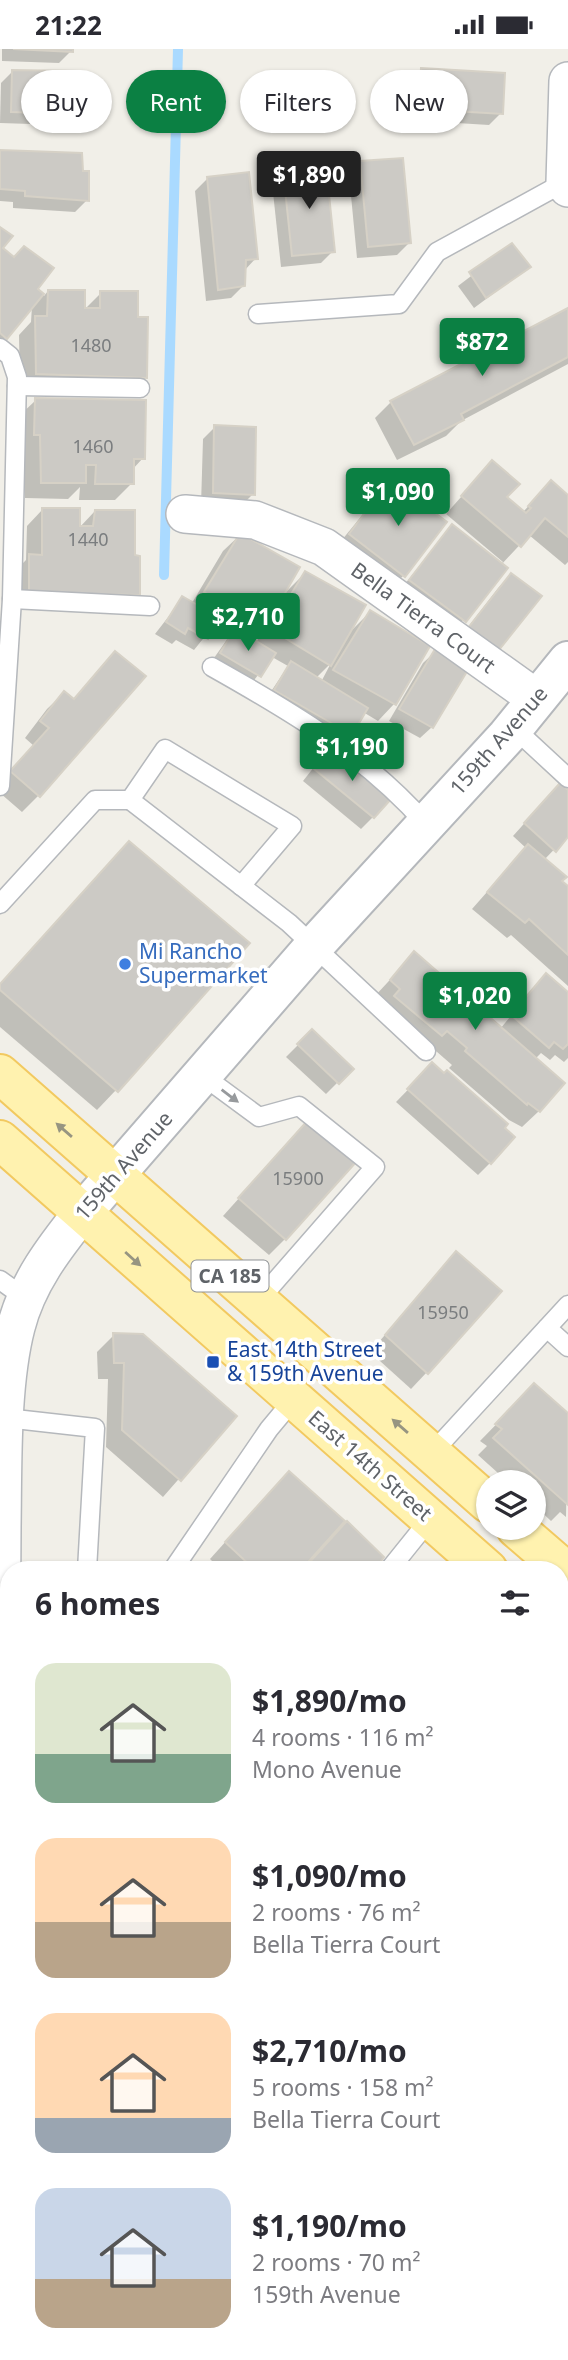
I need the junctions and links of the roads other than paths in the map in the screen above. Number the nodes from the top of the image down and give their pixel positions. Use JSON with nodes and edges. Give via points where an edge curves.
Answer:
{"nodes":[{"id":1,"x":568,"y":81,"type":"edge"},
{"id":2,"x":566,"y":185,"type":"edge"},
{"id":3,"x":258,"y":314,"type":"dead end"},
{"id":4,"x":0,"y":348,"type":"edge"},
{"id":5,"x":16,"y":386,"type":"junction"},
{"id":6,"x":140,"y":388,"type":"dead end"},
{"id":7,"x":185,"y":514,"type":"dead end"},
{"id":8,"x":7,"y":563,"type":"edge"},
{"id":9,"x":12,"y":599,"type":"junction"},
{"id":10,"x":150,"y":606,"type":"dead end"},
{"id":11,"x":568,"y":660,"type":"edge"},
{"id":12,"x":212,"y":667,"type":"dead end"},
{"id":13,"x":3,"y":683,"type":"edge"},
{"id":14,"x":537,"y":699,"type":"junction"},
{"id":15,"x":514,"y":728,"type":"junction"},
{"id":16,"x":568,"y":778,"type":"edge"},
{"id":17,"x":0,"y":786,"type":"edge"},
{"id":18,"x":130,"y":800,"type":"junction"},
{"id":19,"x":426,"y":824,"type":"junction"},
{"id":20,"x":241,"y":886,"type":"junction"},
{"id":21,"x":0,"y":904,"type":"edge"},
{"id":22,"x":314,"y":946,"type":"junction"},
{"id":23,"x":426,"y":1051,"type":"dead end"},
{"id":24,"x":0,"y":1075,"type":"edge"},
{"id":25,"x":202,"y":1075,"type":"junction"},
{"id":26,"x":0,"y":1140,"type":"edge"},
{"id":27,"x":115,"y":1175,"type":"junction"},
{"id":28,"x":82,"y":1213,"type":"junction"},
{"id":29,"x":13,"y":1289,"type":"edge"},
{"id":30,"x":258,"y":1301,"type":"junction"},
{"id":31,"x":568,"y":1305,"type":"edge"},
{"id":32,"x":547,"y":1328,"type":"junction"},
{"id":33,"x":568,"y":1347,"type":"edge"},
{"id":34,"x":294,"y":1399,"type":"junction"},
{"id":35,"x":3,"y":1416,"type":"edge"},
{"id":36,"x":431,"y":1454,"type":"junction"},
{"id":37,"x":476,"y":1493,"type":"edge"},
{"id":38,"x":430,"y":1519,"type":"junction"},
{"id":39,"x":530,"y":1540,"type":"edge"},
{"id":40,"x":1,"y":1561,"type":"edge"},
{"id":41,"x":88,"y":1561,"type":"edge"},
{"id":42,"x":179,"y":1561,"type":"edge"},
{"id":43,"x":396,"y":1561,"type":"edge"},
{"id":44,"x":478,"y":1561,"type":"edge"},
{"id":45,"x":554,"y":1561,"type":"edge"}],
"edges":[{"from":1,"to":2,"type":"street"},
{"from":2,"to":3,"type":"lane","via":[[438,252],[399,304]]},
{"from":4,"to":5,"type":"lane","via":[[10,356]]},
{"from":5,"to":6,"type":"lane"},
{"from":5,"to":8,"type":"lane"},
{"from":7,"to":14,"type":"street","name":"Bella Tierra Court","via":[[255,520],[324,547]]},
{"from":8,"to":9,"type":"lane"},
{"from":9,"to":10,"type":"lane"},
{"from":9,"to":13,"type":"lane"},
{"from":11,"to":14,"type":"street","name":"159th Avenue"},
{"from":12,"to":19,"type":"lane","via":[[340,743],[399,793]]},
{"from":13,"to":17,"type":"lane"},
{"from":14,"to":15,"type":"street","name":"159th Avenue"},
{"from":15,"to":16,"type":"lane"},
{"from":15,"to":19,"type":"street","name":"159th Avenue"},
{"from":18,"to":20,"type":"lane"},
{"from":18,"to":20,"type":"lane","via":[[165,749],[292,826]]},
{"from":18,"to":21,"type":"lane","via":[[95,800]]},
{"from":19,"to":22,"type":"street","name":"159th Avenue"},
{"from":20,"to":22,"type":"lane"},
{"from":22,"to":23,"type":"lane"},
{"from":22,"to":25,"type":"street","name":"159th Avenue"},
{"from":27,"to":24,"type":"main road","number":"CA 185","one_way":true},
{"from":25,"to":27,"type":"street","name":"159th Avenue"},
{"from":25,"to":30,"type":"lane","one_way":true,"via":[[259,1117],[299,1106],[375,1167]]},
{"from":26,"to":28,"type":"main road","name":"East 14th Street","number":"CA 185"},
{"from":27,"to":28,"type":"street","name":"159th Avenue"},
{"from":27,"to":30,"type":"main road","number":"CA 185"},
{"from":28,"to":29,"type":"street","name":"159th Avenue"},
{"from":28,"to":34,"type":"main road","name":"East 14th Street","number":"CA 185","one_way":true},
{"from":29,"to":35,"type":"street","name":"159th Avenue","via":[[15,1328]]},
{"from":36,"to":30,"type":"main road","number":"CA 185","one_way":true},
{"from":31,"to":32,"type":"lane"},
{"from":32,"to":33,"type":"lane"},
{"from":32,"to":36,"type":"lane"},
{"from":34,"to":38,"type":"main road","name":"East 14th Street","number":"CA 185"},
{"from":34,"to":42,"type":"lane"},
{"from":35,"to":40,"type":"street","name":"159th Avenue"},
{"from":35,"to":41,"type":"lane","via":[[95,1427]]},
{"from":36,"to":37,"type":"main road","number":"CA 185"},
{"from":38,"to":43,"type":"lane"},
{"from":38,"to":44,"type":"main road","name":"East 14th Street","number":"CA 185"},
{"from":39,"to":45,"type":"main road"}]}
